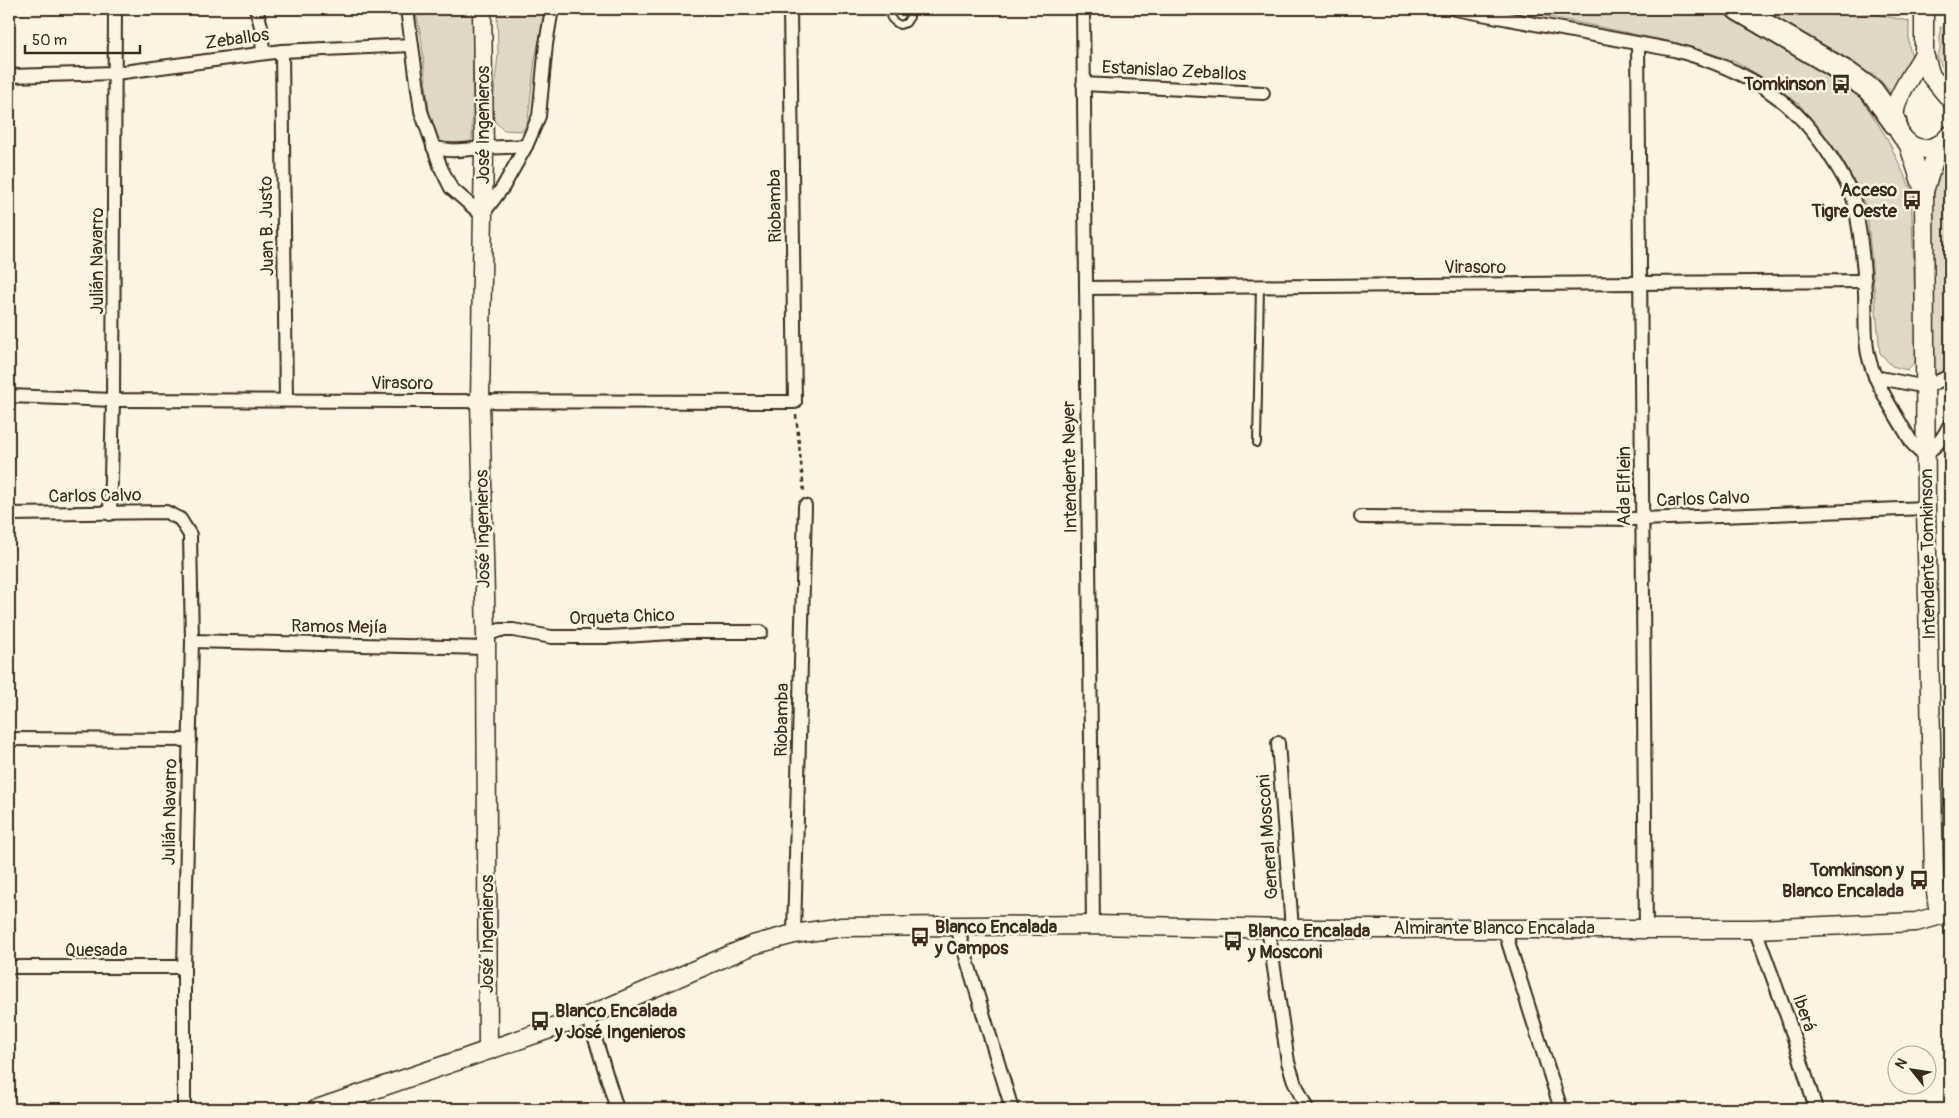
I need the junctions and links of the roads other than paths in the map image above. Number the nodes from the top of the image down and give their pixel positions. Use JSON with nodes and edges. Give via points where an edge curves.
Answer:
{"nodes":[{"id":1,"x":115,"y":9,"type":"edge"},
{"id":2,"x":256,"y":9,"type":"edge"},
{"id":3,"x":407,"y":9,"type":"edge"},
{"id":4,"x":482,"y":9,"type":"edge"},
{"id":5,"x":552,"y":9,"type":"edge"},
{"id":6,"x":790,"y":9,"type":"edge"},
{"id":7,"x":889,"y":9,"type":"edge"},
{"id":8,"x":909,"y":9,"type":"edge"},
{"id":9,"x":1083,"y":9,"type":"edge"},
{"id":10,"x":1455,"y":9,"type":"edge"},
{"id":11,"x":1738,"y":9,"type":"edge"},
{"id":12,"x":1924,"y":9,"type":"edge"},
{"id":13,"x":1638,"y":44,"type":"junction"},
{"id":14,"x":411,"y":45,"type":"junction"},
{"id":15,"x":1924,"y":49,"type":"junction"},
{"id":16,"x":282,"y":51,"type":"junction"},
{"id":17,"x":263,"y":53,"type":"junction"},
{"id":18,"x":116,"y":73,"type":"junction"},
{"id":19,"x":9,"y":76,"type":"edge"},
{"id":20,"x":1083,"y":84,"type":"junction"},
{"id":21,"x":1263,"y":93,"type":"dead end"},
{"id":22,"x":1950,"y":99,"type":"edge"},
{"id":23,"x":1895,"y":123,"type":"junction"},
{"id":24,"x":1944,"y":140,"type":"edge"},
{"id":25,"x":1908,"y":143,"type":"junction"},
{"id":26,"x":526,"y":146,"type":"junction"},
{"id":27,"x":433,"y":147,"type":"junction"},
{"id":28,"x":484,"y":148,"type":"junction"},
{"id":29,"x":1924,"y":191,"type":"junction"},
{"id":30,"x":482,"y":215,"type":"junction"},
{"id":31,"x":1865,"y":281,"type":"junction"},
{"id":32,"x":1641,"y":284,"type":"junction"},
{"id":33,"x":1260,"y":286,"type":"junction"},
{"id":34,"x":1086,"y":288,"type":"junction"},
{"id":35,"x":1950,"y":376,"type":"edge"},
{"id":36,"x":1875,"y":377,"type":"junction"},
{"id":37,"x":1926,"y":387,"type":"junction"},
{"id":38,"x":9,"y":396,"type":"edge"},
{"id":39,"x":113,"y":400,"type":"junction"},
{"id":40,"x":286,"y":400,"type":"junction"},
{"id":41,"x":480,"y":401,"type":"junction"},
{"id":42,"x":795,"y":402,"type":"joint"},
{"id":43,"x":1950,"y":424,"type":"edge"},
{"id":44,"x":1257,"y":443,"type":"dead end"},
{"id":45,"x":1926,"y":453,"type":"junction"},
{"id":46,"x":806,"y":506,"type":"road end"},
{"id":47,"x":1926,"y":508,"type":"junction"},
{"id":48,"x":9,"y":514,"type":"edge"},
{"id":49,"x":110,"y":514,"type":"junction"},
{"id":50,"x":1361,"y":517,"type":"dead end"},
{"id":51,"x":180,"y":519,"type":"joint"},
{"id":52,"x":1642,"y":519,"type":"junction"},
{"id":53,"x":760,"y":632,"type":"dead end"},
{"id":54,"x":192,"y":641,"type":"junction"},
{"id":55,"x":486,"y":641,"type":"junction"},
{"id":56,"x":9,"y":739,"type":"edge"},
{"id":57,"x":190,"y":740,"type":"junction"},
{"id":58,"x":1278,"y":743,"type":"dead end"},
{"id":59,"x":1948,"y":915,"type":"edge"},
{"id":60,"x":1093,"y":925,"type":"junction"},
{"id":61,"x":957,"y":927,"type":"junction"},
{"id":62,"x":1268,"y":928,"type":"junction"},
{"id":63,"x":1292,"y":928,"type":"junction"},
{"id":64,"x":1646,"y":928,"type":"junction"},
{"id":65,"x":1755,"y":928,"type":"junction"},
{"id":66,"x":1504,"y":929,"type":"junction"},
{"id":67,"x":794,"y":934,"type":"junction"},
{"id":68,"x":9,"y":967,"type":"edge"},
{"id":69,"x":184,"y":967,"type":"junction"},
{"id":70,"x":588,"y":1016,"type":"junction"},
{"id":71,"x":488,"y":1050,"type":"junction"},
{"id":72,"x":327,"y":1108,"type":"edge"},
{"id":73,"x":184,"y":1109,"type":"edge"},
{"id":74,"x":617,"y":1109,"type":"edge"},
{"id":75,"x":1012,"y":1109,"type":"edge"},
{"id":76,"x":1307,"y":1109,"type":"edge"},
{"id":77,"x":1561,"y":1109,"type":"edge"},
{"id":78,"x":1816,"y":1109,"type":"edge"}],
"edges":[{"from":1,"to":18,"type":"street","name":"Julián Navarro"},
{"from":2,"to":17,"type":"street"},
{"from":3,"to":14,"type":"street"},
{"from":4,"to":28,"type":"street","name":"José Ingenieros"},
{"from":5,"to":26,"type":"street","via":[[539,116]]},
{"from":6,"to":42,"type":"street","name":"Riobamba"},
{"from":7,"to":8,"type":"lane","via":[[892,22],[900,25],[910,17]]},
{"from":9,"to":20,"type":"street","name":"Intendente Neyer"},
{"from":10,"to":13,"type":"street"},
{"from":11,"to":23,"type":"highway","via":[[1872,91]]},
{"from":12,"to":15,"type":"street"},
{"from":13,"to":31,"type":"street","via":[[1708,59],[1757,82],[1792,109],[1823,144],[1842,174],[1856,208]]},
{"from":13,"to":32,"type":"street","name":"Ada Elflein"},
{"from":14,"to":16,"type":"street","name":"Zeballos"},
{"from":14,"to":27,"type":"street","via":[[421,112]]},
{"from":15,"to":22,"type":"street","via":[[1931,76]]},
{"from":15,"to":23,"type":"street","via":[[1899,96]]},
{"from":16,"to":17,"type":"street","name":"Zeballos"},
{"from":16,"to":40,"type":"street","name":"Juan B. Justo"},
{"from":17,"to":18,"type":"street","name":"Zeballos"},
{"from":18,"to":19,"type":"street","name":"Zeballos"},
{"from":18,"to":39,"type":"street","name":"Julián Navarro"},
{"from":20,"to":21,"type":"street","name":"Estanislao Zeballos"},
{"from":20,"to":34,"type":"street","name":"Intendente Neyer"},
{"from":23,"to":25,"type":"street","name":"Intendente Tomkinson"},
{"from":24,"to":25,"type":"street","via":[[1926,149]]},
{"from":24,"to":29,"type":"street","name":"Intendente Tomkinson"},
{"from":25,"to":29,"type":"street","name":"Intendente Tomkinson"},
{"from":26,"to":28,"type":"street"},
{"from":26,"to":30,"type":"street","via":[[503,188]]},
{"from":27,"to":28,"type":"street","via":[[444,151]]},
{"from":27,"to":30,"type":"street","via":[[451,188]]},
{"from":28,"to":30,"type":"street","name":"José Ingenieros"},
{"from":29,"to":37,"type":"street","name":"Intendente Tomkinson"},
{"from":30,"to":41,"type":"street","name":"José Ingenieros"},
{"from":31,"to":32,"type":"street","name":"Virasoro"},
{"from":31,"to":36,"type":"street","via":[[1868,354]]},
{"from":32,"to":33,"type":"street","name":"Virasoro"},
{"from":32,"to":52,"type":"street","name":"Ada Elflein"},
{"from":33,"to":34,"type":"street","name":"Virasoro"},
{"from":33,"to":44,"type":"lane"},
{"from":34,"to":60,"type":"street","name":"Intendente Neyer"},
{"from":35,"to":37,"type":"street"},
{"from":36,"to":37,"type":"street"},
{"from":36,"to":45,"type":"street","via":[[1912,443]]},
{"from":37,"to":45,"type":"street","name":"Intendente Tomkinson"},
{"from":38,"to":39,"type":"street","name":"Virasoro"},
{"from":39,"to":40,"type":"street","name":"Virasoro"},
{"from":39,"to":49,"type":"street","name":"Julián Navarro"},
{"from":40,"to":41,"type":"street","name":"Virasoro"},
{"from":41,"to":42,"type":"street","name":"Virasoro"},
{"from":41,"to":55,"type":"street","name":"José Ingenieros"},
{"from":43,"to":45,"type":"street","via":[[1942,440]]},
{"from":45,"to":47,"type":"street","name":"Intendente Tomkinson"},
{"from":46,"to":67,"type":"street","name":"Riobamba"},
{"from":47,"to":52,"type":"street","name":"Carlos Calvo"},
{"from":47,"to":59,"type":"street","name":"Intendente Tomkinson","via":[[1934,876],[1938,907]]},
{"from":48,"to":49,"type":"street","name":"Carlos Calvo"},
{"from":49,"to":51,"type":"street","name":"Carlos Calvo","via":[[166,512]]},
{"from":50,"to":52,"type":"street","name":"Carlos Calvo"},
{"from":51,"to":54,"type":"street","name":"Julián Navarro","via":[[190,535]]},
{"from":52,"to":64,"type":"street","name":"Ada Elflein"},
{"from":53,"to":55,"type":"street","name":"Orqueta Chico","via":[[552,637],[500,630]]},
{"from":54,"to":55,"type":"street","name":"Ramos Mejía"},
{"from":54,"to":57,"type":"street","name":"Julián Navarro"},
{"from":55,"to":71,"type":"street","name":"José Ingenieros"},
{"from":56,"to":57,"type":"street"},
{"from":57,"to":69,"type":"street","name":"Julián Navarro"},
{"from":58,"to":63,"type":"street","name":"General Mosconi"},
{"from":59,"to":65,"type":"street","name":"Almirante Blanco Encalada","via":[[1916,922]]},
{"from":60,"to":61,"type":"street","name":"Almirante Blanco Encalada"},
{"from":60,"to":62,"type":"street","name":"Almirante Blanco Encalada"},
{"from":61,"to":67,"type":"street","name":"Almirante Blanco Encalada","via":[[842,927]]},
{"from":61,"to":75,"type":"street"},
{"from":62,"to":63,"type":"street","name":"Almirante Blanco Encalada"},
{"from":62,"to":76,"type":"street","via":[[1288,1062]]},
{"from":63,"to":66,"type":"street","name":"Almirante Blanco Encalada"},
{"from":64,"to":65,"type":"street","name":"Almirante Blanco Encalada"},
{"from":64,"to":66,"type":"street","name":"Almirante Blanco Encalada"},
{"from":65,"to":78,"type":"street","name":"Iberá"},
{"from":66,"to":77,"type":"street"},
{"from":67,"to":70,"type":"street","name":"Almirante Blanco Encalada","via":[[753,945]]},
{"from":68,"to":69,"type":"street","name":"Quesada"},
{"from":69,"to":73,"type":"street","name":"Julián Navarro"},
{"from":70,"to":71,"type":"street","name":"Almirante Blanco Encalada"},
{"from":70,"to":74,"type":"street"},
{"from":71,"to":72,"type":"street","name":"Almirante Blanco Encalada"}]}
